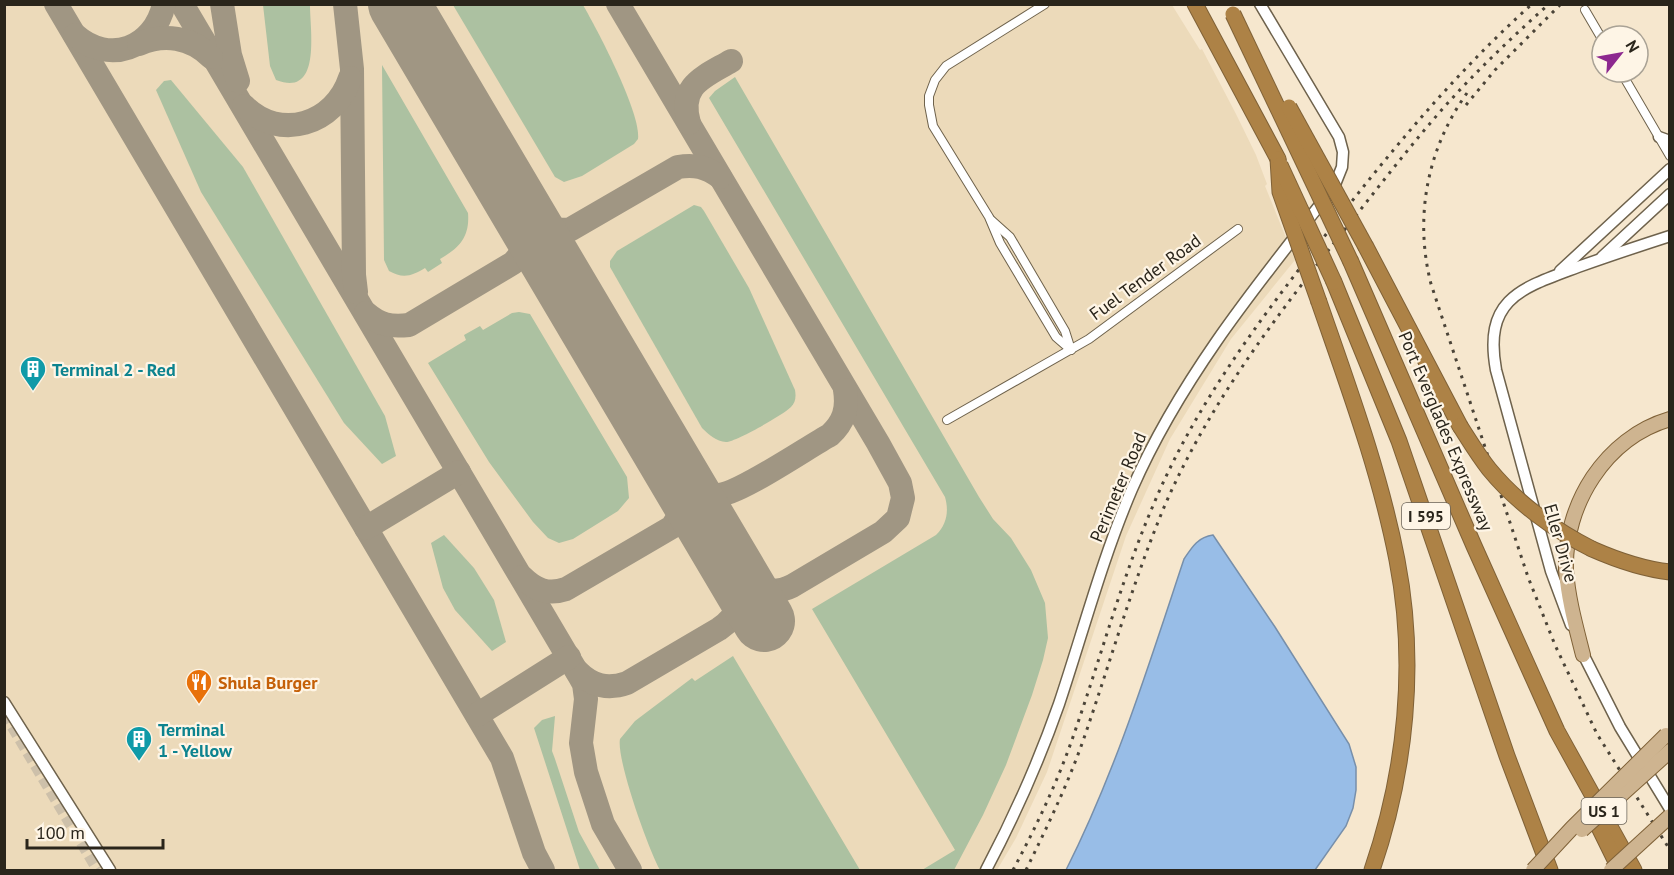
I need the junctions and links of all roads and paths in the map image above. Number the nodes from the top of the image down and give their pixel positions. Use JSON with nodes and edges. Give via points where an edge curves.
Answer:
{"nodes":[{"id":1,"x":1045,"y":4,"type":"edge"},
{"id":2,"x":1195,"y":4,"type":"edge"},
{"id":3,"x":1260,"y":4,"type":"edge"},
{"id":4,"x":1231,"y":9,"type":"edge"},
{"id":5,"x":1585,"y":10,"type":"dead end"},
{"id":6,"x":1593,"y":24,"type":"edge"},
{"id":7,"x":1629,"y":84,"type":"edge"},
{"id":8,"x":1664,"y":139,"type":"edge"},
{"id":9,"x":1670,"y":156,"type":"edge"},
{"id":10,"x":1278,"y":159,"type":"junction"},
{"id":11,"x":1670,"y":169,"type":"edge"},
{"id":12,"x":1670,"y":194,"type":"edge"},
{"id":13,"x":1238,"y":228,"type":"dead end"},
{"id":14,"x":1670,"y":236,"type":"edge"},
{"id":15,"x":1599,"y":260,"type":"junction"},
{"id":16,"x":1555,"y":275,"type":"junction"},
{"id":17,"x":1071,"y":350,"type":"junction"},
{"id":18,"x":1670,"y":419,"type":"edge"},
{"id":19,"x":947,"y":420,"type":"dead end"},
{"id":20,"x":1670,"y":572,"type":"edge"},
{"id":21,"x":1583,"y":655,"type":"junction"},
{"id":22,"x":4,"y":702,"type":"edge"},
{"id":23,"x":1557,"y":730,"type":"junction"},
{"id":24,"x":1668,"y":733,"type":"edge"},
{"id":25,"x":1670,"y":751,"type":"edge"},
{"id":26,"x":1507,"y":756,"type":"junction"},
{"id":27,"x":1670,"y":809,"type":"edge"},
{"id":28,"x":1670,"y":816,"type":"edge"},
{"id":29,"x":110,"y":870,"type":"edge"},
{"id":30,"x":986,"y":870,"type":"edge"},
{"id":31,"x":1372,"y":870,"type":"edge"},
{"id":32,"x":1537,"y":870,"type":"edge"},
{"id":33,"x":1550,"y":870,"type":"edge"},
{"id":34,"x":1611,"y":870,"type":"edge"},
{"id":35,"x":1620,"y":870,"type":"edge"},
{"id":36,"x":1634,"y":870,"type":"edge"}],
"edges":[{"from":1,"to":17,"type":"street","via":[[946,66],[935,80],[929,105],[933,126],[1000,243],[1056,337]]},
{"from":2,"to":10,"type":"highway","number":"I 595"},
{"from":3,"to":30,"type":"street","name":"Perimeter Road","via":[[1335,128],[1343,152],[1342,167],[1334,187],[1227,326],[1150,452],[1114,532],[1047,738]]},
{"from":4,"to":20,"type":"highway","bridge":true,"via":[[1299,124],[1460,426],[1490,470],[1528,508],[1572,539],[1616,560]]},
{"from":4,"to":23,"type":"highway","name":"Port Everglades Expressway","number":"I 595","bridge":true,"via":[[1352,262]]},
{"from":5,"to":6,"type":"street"},
{"from":7,"to":8,"type":"street"},
{"from":8,"to":9,"type":"street"},
{"from":10,"to":26,"type":"highway","number":"I 595","bridge":true,"via":[[1370,366],[1414,481]]},
{"from":10,"to":31,"type":"highway","bridge":true,"via":[[1280,192],[1349,391],[1397,560],[1406,629],[1406,700],[1398,770]]},
{"from":11,"to":16,"type":"street"},
{"from":12,"to":15,"type":"street"},
{"from":13,"to":17,"type":"street","name":"Fuel Tender Road"},
{"from":14,"to":15,"type":"street","name":"Eller Drive"},
{"from":15,"to":16,"type":"street","name":"Eller Drive"},
{"from":16,"to":21,"type":"street","name":"Eller Drive","via":[[1517,293],[1501,313],[1495,332],[1494,360],[1551,571]]},
{"from":17,"to":19,"type":"street","name":"Fuel Tender Road"},
{"from":18,"to":21,"type":"main road","via":[[1645,429],[1620,446],[1597,471],[1580,501],[1568,540],[1566,568]]},
{"from":21,"to":27,"type":"street","name":"Eller Drive","via":[[1620,727]]},
{"from":22,"to":29,"type":"street"},
{"from":23,"to":35,"type":"highway"},
{"from":23,"to":36,"type":"highway","name":"Port Everglades Expressway"},
{"from":24,"to":32,"type":"main road","bridge":true,"via":[[1572,828]]},
{"from":25,"to":32,"type":"main road","number":"US 1","bridge":true},
{"from":26,"to":32,"type":"highway"},
{"from":26,"to":33,"type":"highway"},
{"from":28,"to":34,"type":"main road","number":"US 1","bridge":true}]}
